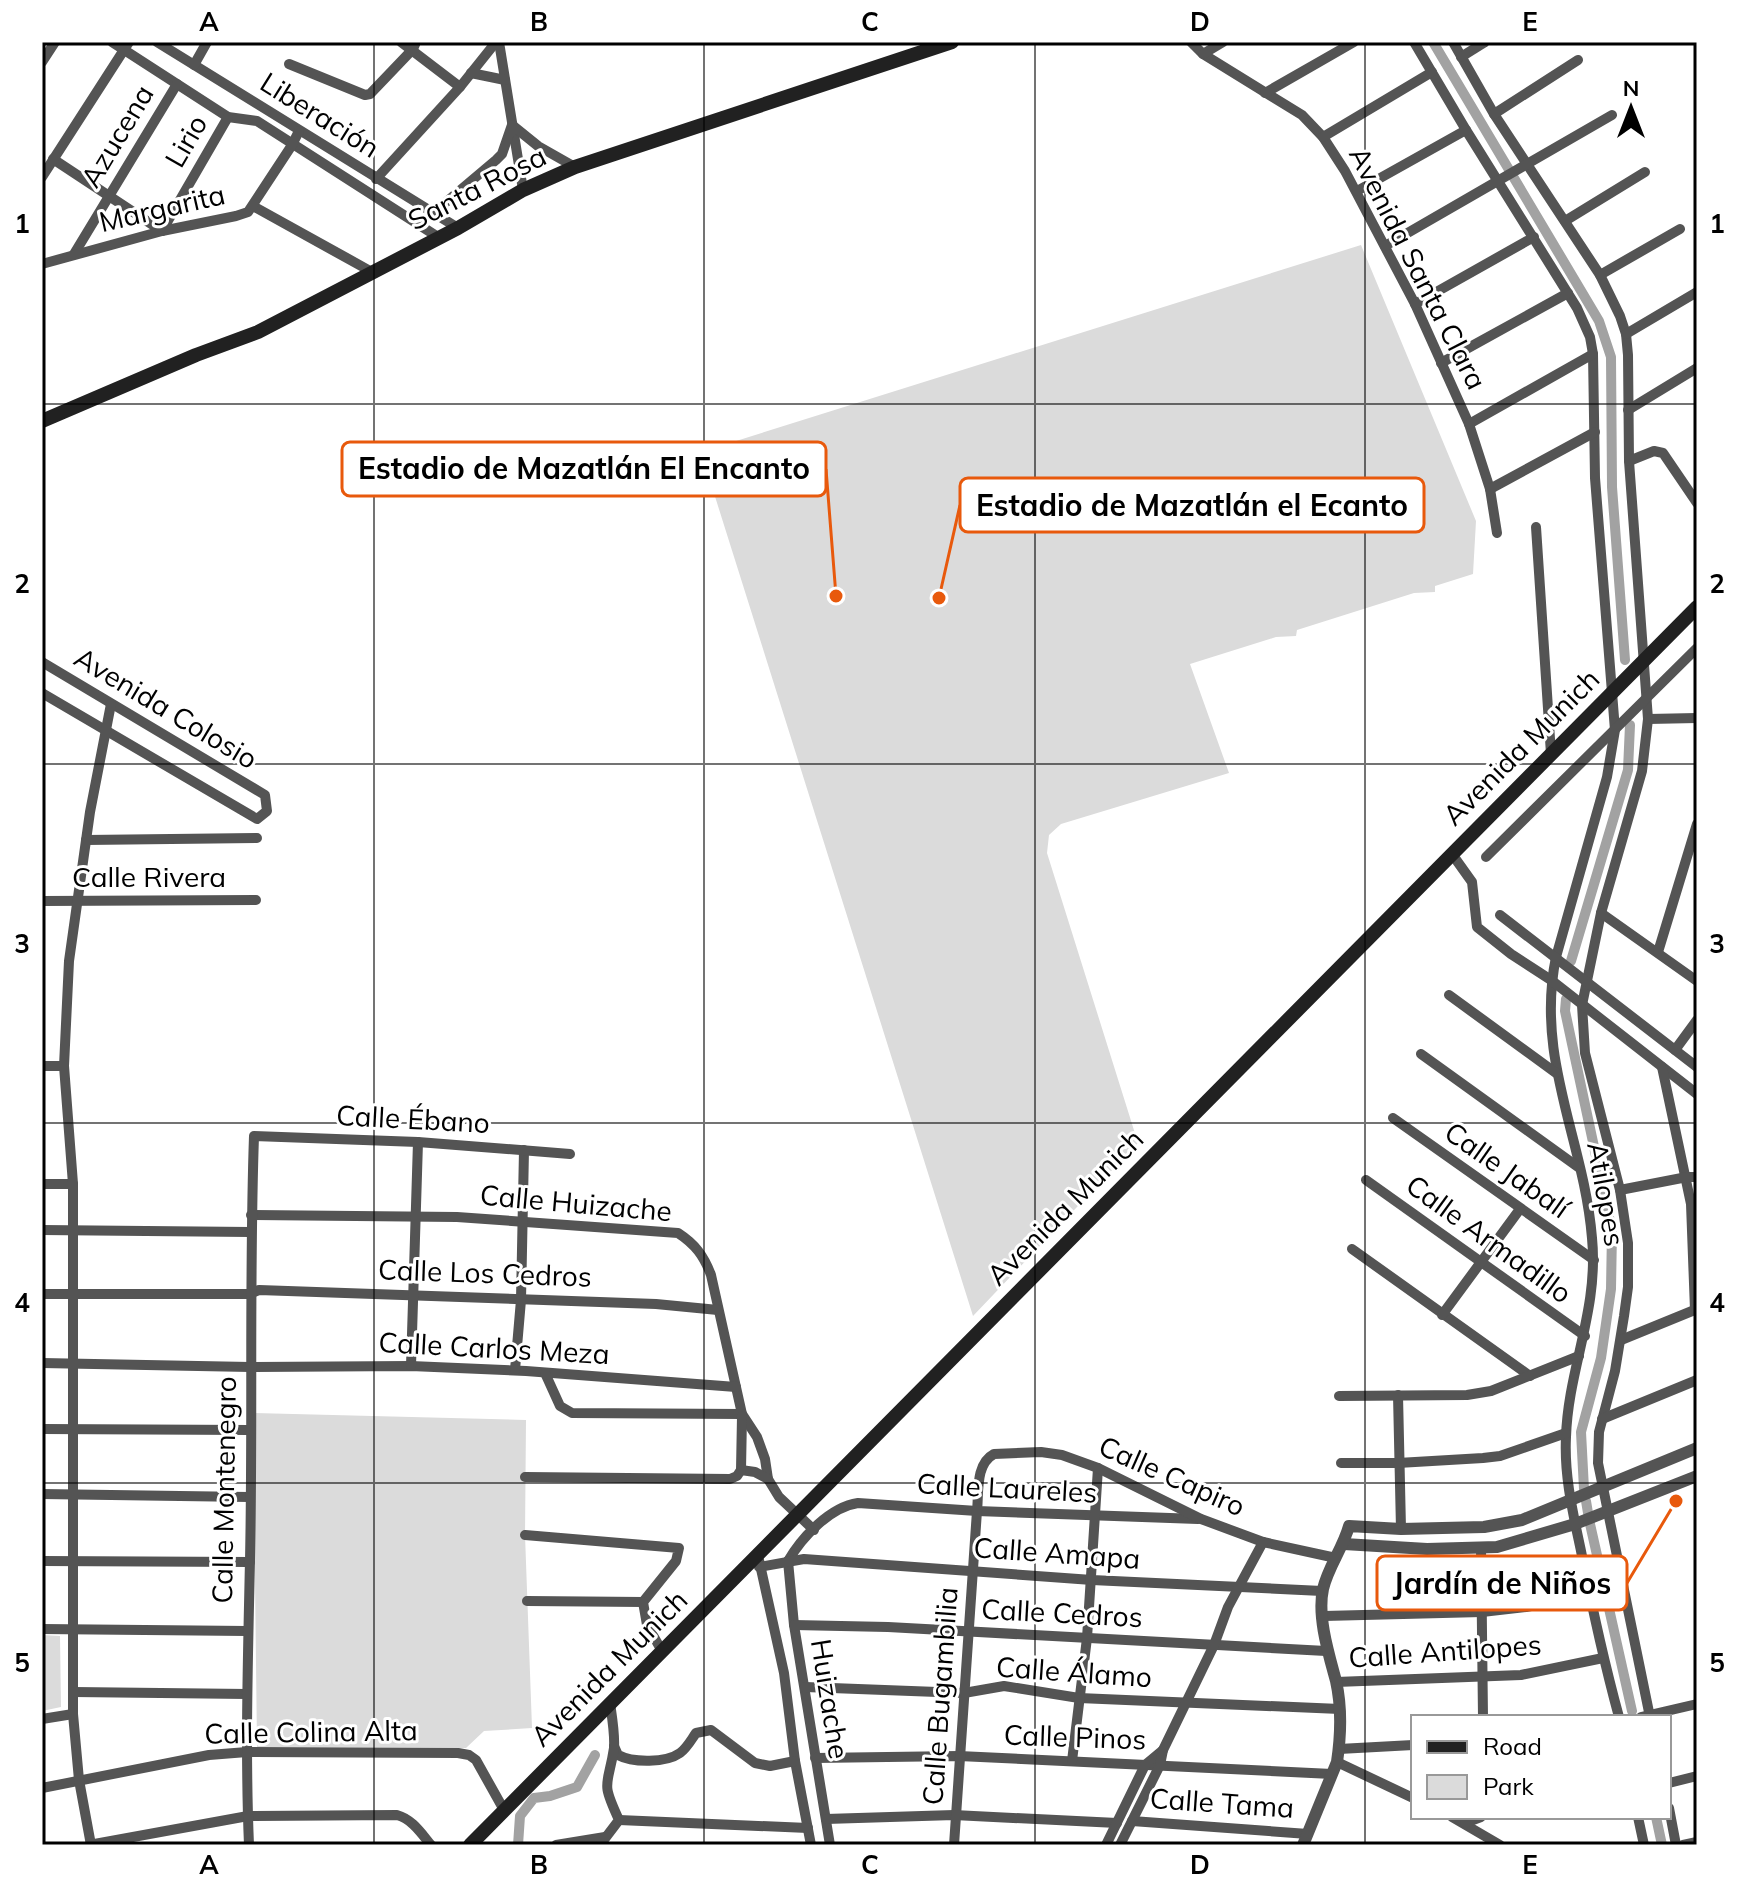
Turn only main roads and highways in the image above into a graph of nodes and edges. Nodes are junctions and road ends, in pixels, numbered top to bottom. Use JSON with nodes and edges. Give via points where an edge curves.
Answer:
{"nodes":[{"id":1,"x":952,"y":42,"type":"edge"},
{"id":2,"x":42,"y":421,"type":"edge"},
{"id":3,"x":1697,"y":607,"type":"edge"},
{"id":4,"x":470,"y":1845,"type":"edge"}],
"edges":[{"from":1,"to":2,"type":"main road","name":"Santa Rosa","via":[[575,167],[258,332]]},
{"from":3,"to":4,"type":"main road","name":"Avenida Munich","via":[[797,1515],[759,1560]]}]}
